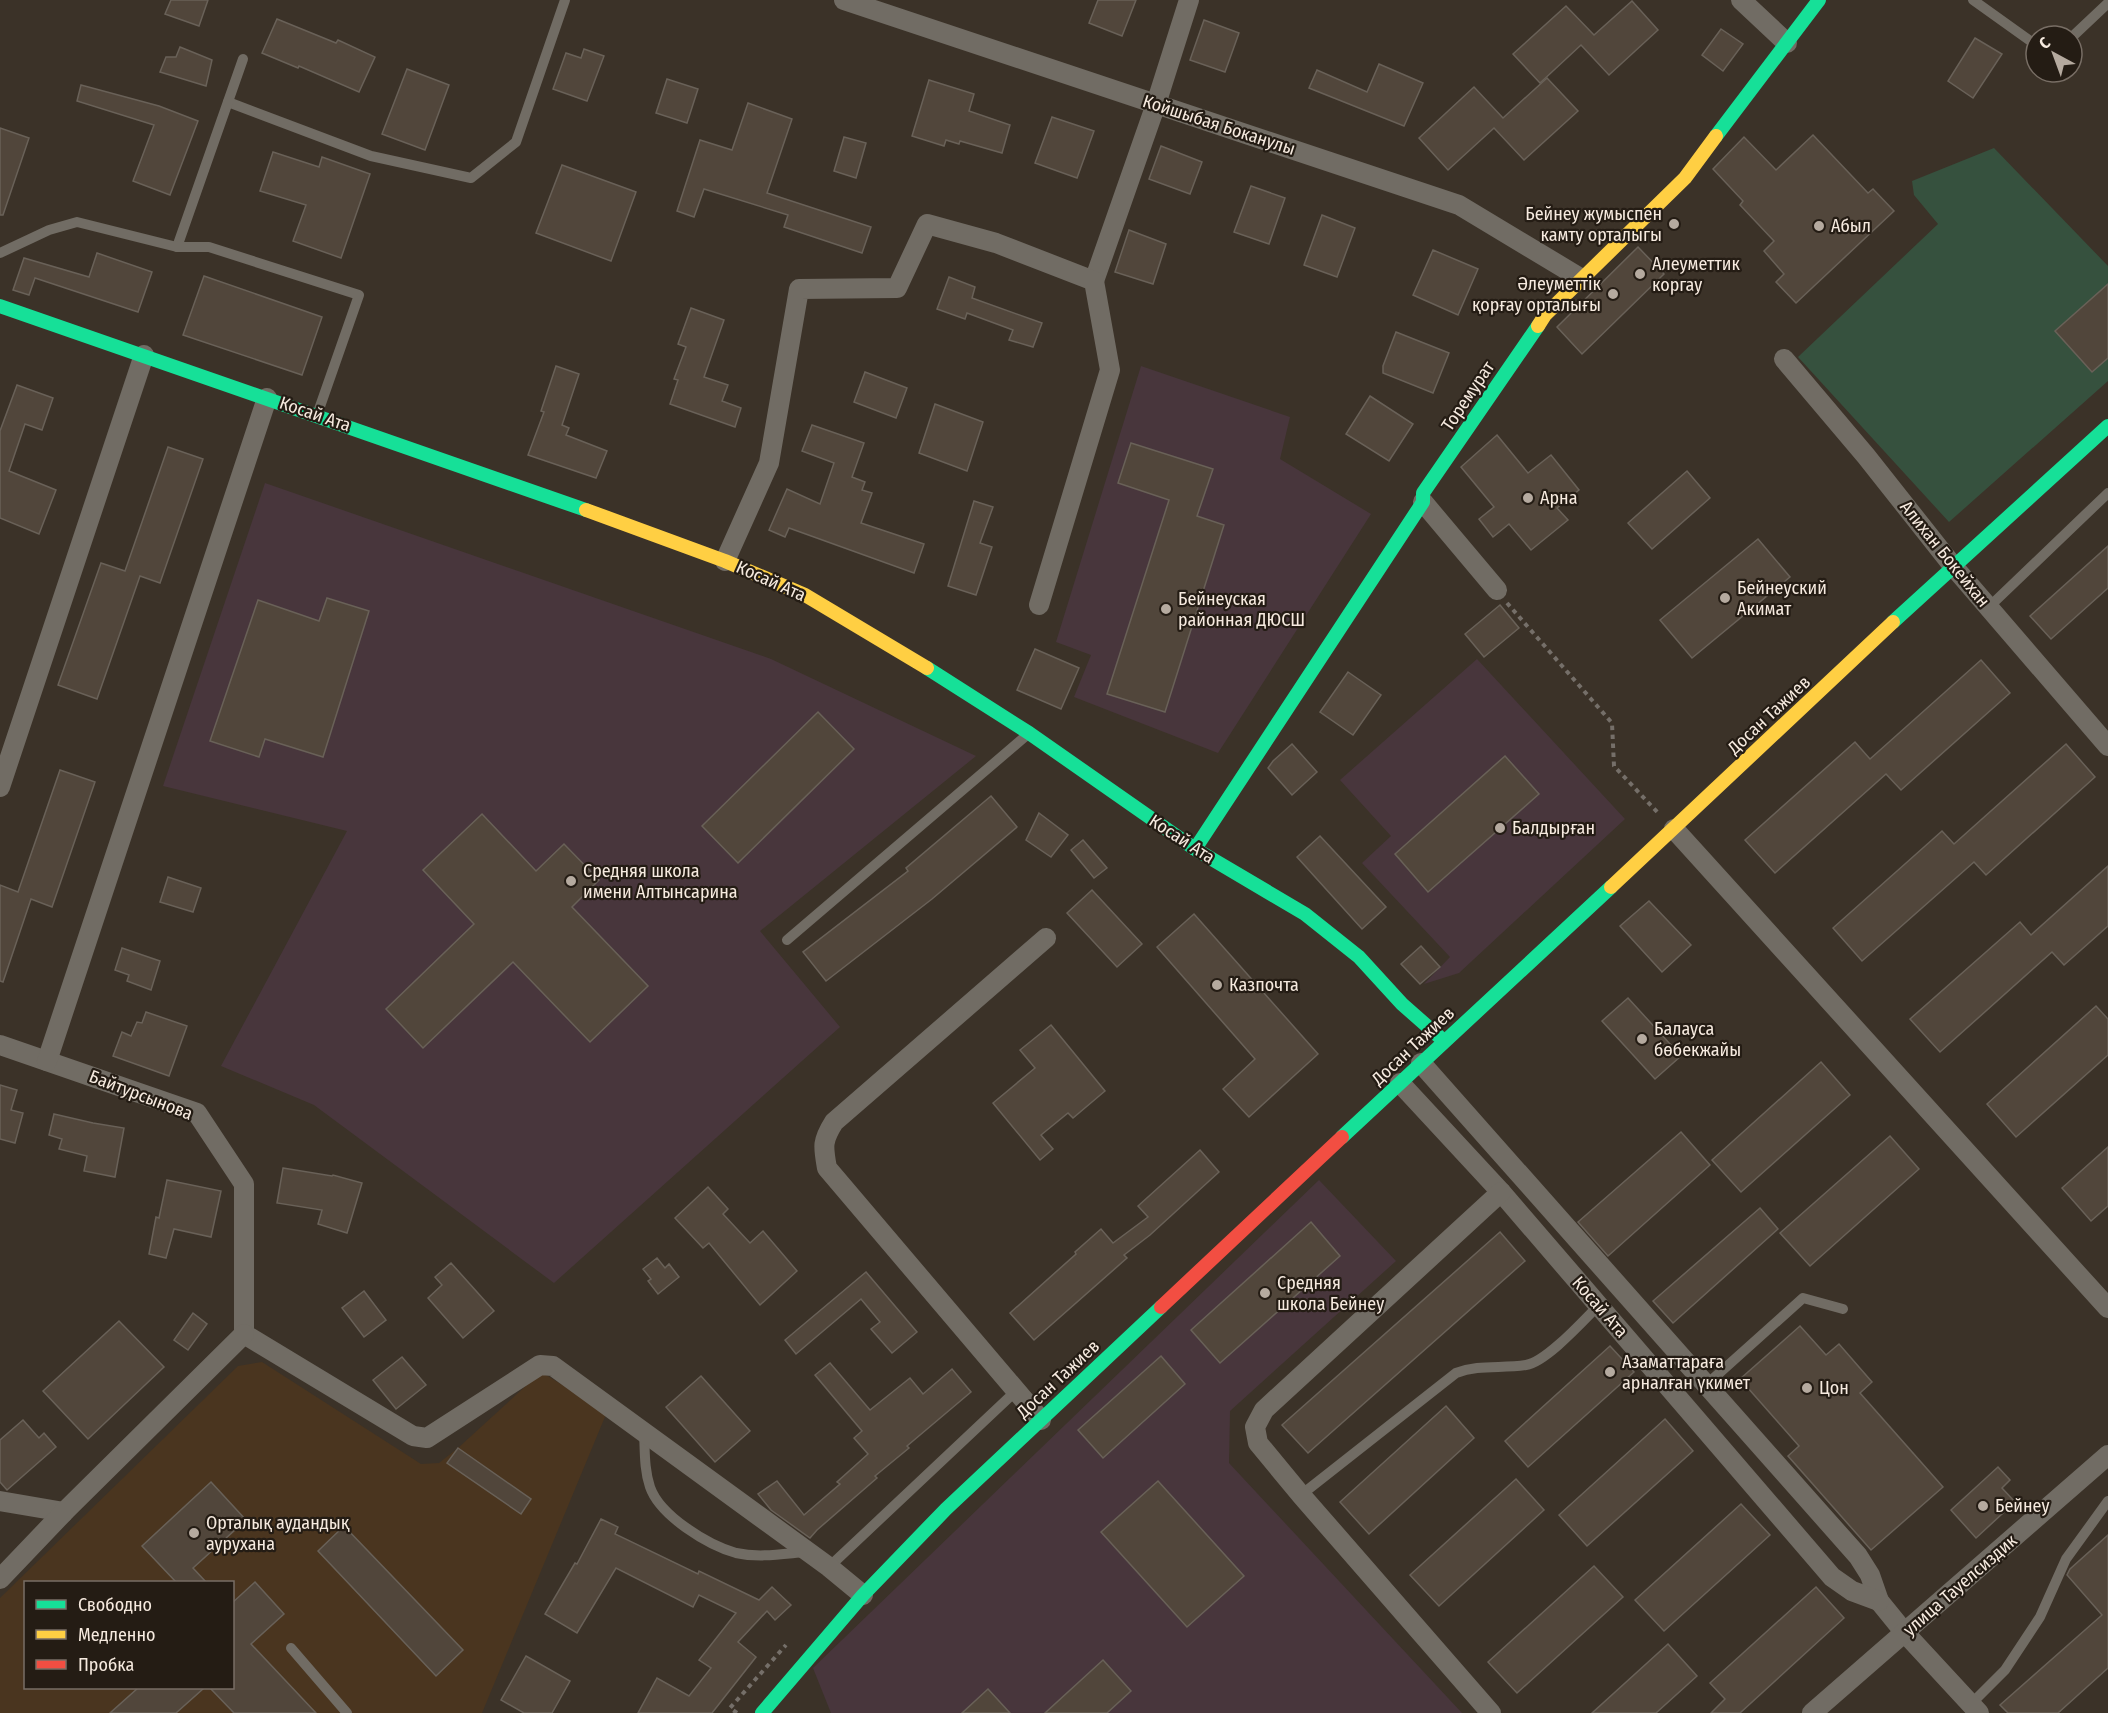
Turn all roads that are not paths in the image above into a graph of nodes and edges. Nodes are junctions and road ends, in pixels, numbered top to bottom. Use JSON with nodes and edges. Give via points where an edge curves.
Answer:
{"nodes":[{"id":1,"x":565,"y":0,"type":"edge"},
{"id":2,"x":844,"y":0,"type":"edge"},
{"id":3,"x":1189,"y":0,"type":"edge"},
{"id":4,"x":1741,"y":0,"type":"edge"},
{"id":5,"x":1819,"y":0,"type":"edge"},
{"id":6,"x":1973,"y":0,"type":"edge"},
{"id":7,"x":2108,"y":3,"type":"edge"},
{"id":8,"x":2084,"y":26,"type":"edge"},
{"id":9,"x":2024,"y":36,"type":"edge"},
{"id":10,"x":1787,"y":43,"type":"junction"},
{"id":11,"x":243,"y":59,"type":"dead end"},
{"id":12,"x":228,"y":102,"type":"junction"},
{"id":13,"x":1156,"y":104,"type":"junction"},
{"id":14,"x":177,"y":247,"type":"junction"},
{"id":15,"x":0,"y":253,"type":"edge"},
{"id":16,"x":1582,"y":279,"type":"junction"},
{"id":17,"x":1094,"y":281,"type":"junction"},
{"id":18,"x":0,"y":306,"type":"edge"},
{"id":19,"x":144,"y":356,"type":"junction"},
{"id":20,"x":1784,"y":359,"type":"dead end"},
{"id":21,"x":267,"y":398,"type":"junction"},
{"id":22,"x":317,"y":415,"type":"junction"},
{"id":23,"x":2108,"y":426,"type":"edge"},
{"id":24,"x":2108,"y":493,"type":"edge"},
{"id":25,"x":1423,"y":502,"type":"junction"},
{"id":26,"x":726,"y":561,"type":"junction"},
{"id":27,"x":1953,"y":566,"type":"junction"},
{"id":28,"x":1497,"y":590,"type":"road end"},
{"id":29,"x":1039,"y":605,"type":"dead end"},
{"id":30,"x":1989,"y":607,"type":"junction"},
{"id":31,"x":1029,"y":733,"type":"junction"},
{"id":32,"x":2108,"y":746,"type":"edge"},
{"id":33,"x":0,"y":787,"type":"edge"},
{"id":34,"x":1674,"y":830,"type":"junction"},
{"id":35,"x":1195,"y":849,"type":"junction"},
{"id":36,"x":1046,"y":938,"type":"dead end"},
{"id":37,"x":787,"y":940,"type":"dead end"},
{"id":38,"x":1444,"y":1041,"type":"junction"},
{"id":39,"x":0,"y":1045,"type":"edge"},
{"id":40,"x":47,"y":1061,"type":"junction"},
{"id":41,"x":1421,"y":1063,"type":"junction"},
{"id":42,"x":1400,"y":1083,"type":"junction"},
{"id":43,"x":1501,"y":1192,"type":"junction"},
{"id":44,"x":1598,"y":1306,"type":"junction"},
{"id":45,"x":2108,"y":1308,"type":"edge"},
{"id":46,"x":1843,"y":1309,"type":"dead end"},
{"id":47,"x":244,"y":1334,"type":"junction"},
{"id":48,"x":1707,"y":1385,"type":"junction"},
{"id":49,"x":1016,"y":1391,"type":"junction"},
{"id":50,"x":1684,"y":1404,"type":"junction"},
{"id":51,"x":1041,"y":1420,"type":"junction"},
{"id":52,"x":644,"y":1432,"type":"junction"},
{"id":53,"x":2108,"y":1455,"type":"edge"},
{"id":54,"x":1300,"y":1495,"type":"junction"},
{"id":55,"x":0,"y":1501,"type":"edge"},
{"id":56,"x":2108,"y":1501,"type":"edge"},
{"id":57,"x":64,"y":1512,"type":"junction"},
{"id":58,"x":809,"y":1552,"type":"junction"},
{"id":59,"x":829,"y":1567,"type":"junction"},
{"id":60,"x":0,"y":1579,"type":"edge"},
{"id":61,"x":863,"y":1595,"type":"junction"},
{"id":62,"x":1879,"y":1601,"type":"junction"},
{"id":63,"x":1905,"y":1633,"type":"junction"},
{"id":64,"x":291,"y":1648,"type":"dead end"},
{"id":65,"x":1975,"y":1708,"type":"edge"},
{"id":66,"x":347,"y":1713,"type":"edge"},
{"id":67,"x":762,"y":1713,"type":"edge"},
{"id":68,"x":1491,"y":1713,"type":"edge"},
{"id":69,"x":1812,"y":1713,"type":"edge"}],
"edges":[{"from":1,"to":12,"type":"lane","via":[[516,142],[471,178],[371,156]]},
{"from":2,"to":13,"type":"street","name":"Койшыбая Боканулы"},
{"from":3,"to":13,"type":"street"},
{"from":4,"to":10,"type":"street"},
{"from":5,"to":10,"type":"street","name":"Торемурат"},
{"from":6,"to":9,"type":"lane"},
{"from":7,"to":8,"type":"lane"},
{"from":10,"to":16,"type":"street","name":"Торемурат","via":[[1685,178]]},
{"from":11,"to":12,"type":"lane"},
{"from":12,"to":14,"type":"lane"},
{"from":13,"to":16,"type":"street","name":"Койшыбая Боканулы","via":[[1459,205]]},
{"from":13,"to":17,"type":"street"},
{"from":14,"to":15,"type":"lane","via":[[77,222],[49,230]]},
{"from":14,"to":22,"type":"lane","via":[[209,247],[359,295]]},
{"from":16,"to":25,"type":"street","name":"Торемурат","via":[[1545,315],[1423,493]]},
{"from":17,"to":26,"type":"street","via":[[996,243],[927,224],[897,288],[799,289],[769,463]]},
{"from":17,"to":29,"type":"street","via":[[1110,370]]},
{"from":18,"to":19,"type":"street","name":"Косай Ата"},
{"from":19,"to":21,"type":"street","name":"Косай Ата"},
{"from":19,"to":33,"type":"street"},
{"from":20,"to":27,"type":"street","name":"Алихан Бокейхан"},
{"from":21,"to":22,"type":"street","name":"Косай Ата"},
{"from":21,"to":40,"type":"street"},
{"from":22,"to":26,"type":"street","name":"Косай Ата"},
{"from":23,"to":27,"type":"street","name":"Досан Тажиев"},
{"from":24,"to":30,"type":"lane"},
{"from":25,"to":28,"type":"street"},
{"from":25,"to":35,"type":"street","name":"Торемурат"},
{"from":26,"to":31,"type":"street","name":"Косай Ата","via":[[805,595]]},
{"from":27,"to":30,"type":"street","name":"Алихан Бокейхан"},
{"from":27,"to":34,"type":"street","name":"Досан Тажиев"},
{"from":30,"to":32,"type":"street","name":"Алихан Бокейхан"},
{"from":31,"to":35,"type":"street","name":"Косай Ата"},
{"from":31,"to":37,"type":"lane"},
{"from":34,"to":38,"type":"street","name":"Досан Тажиев"},
{"from":34,"to":45,"type":"street"},
{"from":35,"to":38,"type":"street","name":"Косай Ата","via":[[1305,914],[1359,957],[1402,1004]]},
{"from":36,"to":49,"type":"street","via":[[834,1122],[825,1136],[824,1151],[827,1168]]},
{"from":38,"to":41,"type":"street","name":"Досан Тажиев"},
{"from":39,"to":40,"type":"street","name":"Байтурсынова"},
{"from":40,"to":47,"type":"street","name":"Байтурсынова","via":[[197,1113],[244,1184]]},
{"from":41,"to":42,"type":"street","name":"Досан Тажиев"},
{"from":41,"to":48,"type":"street","name":"Косай Ата"},
{"from":42,"to":43,"type":"street","name":"Косай Ата"},
{"from":42,"to":51,"type":"street","name":"Досан Тажиев"},
{"from":43,"to":44,"type":"street","name":"Косай Ата"},
{"from":43,"to":54,"type":"street","via":[[1264,1410],[1256,1427],[1258,1443]]},
{"from":44,"to":50,"type":"street","name":"Косай Ата"},
{"from":44,"to":54,"type":"lane","via":[[1536,1362],[1456,1373]]},
{"from":46,"to":48,"type":"lane","via":[[1803,1298]]},
{"from":47,"to":52,"type":"street","via":[[413,1436],[427,1438],[540,1365],[553,1366]]},
{"from":47,"to":57,"type":"street"},
{"from":48,"to":50,"type":"street"},
{"from":48,"to":62,"type":"street","name":"Косай Ата","via":[[1858,1556]]},
{"from":49,"to":51,"type":"street"},
{"from":49,"to":59,"type":"lane"},
{"from":50,"to":62,"type":"street","name":"Косай Ата","via":[[1832,1577],[1852,1591]]},
{"from":51,"to":61,"type":"street","name":"Досан Тажиев","via":[[946,1509]]},
{"from":52,"to":58,"type":"street"},
{"from":52,"to":58,"type":"lane","via":[[645,1469],[651,1489],[660,1507],[687,1528],[736,1552],[762,1556]]},
{"from":53,"to":63,"type":"street","name":"улица Тауелсиздик"},
{"from":54,"to":68,"type":"street"},
{"from":55,"to":57,"type":"street"},
{"from":56,"to":65,"type":"lane","via":[[2066,1559],[2040,1617]]},
{"from":57,"to":60,"type":"street"},
{"from":58,"to":59,"type":"street"},
{"from":59,"to":61,"type":"street"},
{"from":61,"to":67,"type":"street","name":"Досан Тажиев"},
{"from":62,"to":63,"type":"street","name":"Косай Ата"},
{"from":63,"to":65,"type":"street","name":"Косай Ата"},
{"from":63,"to":69,"type":"street","name":"улица Тауелсиздик"},
{"from":64,"to":66,"type":"lane"}]}
